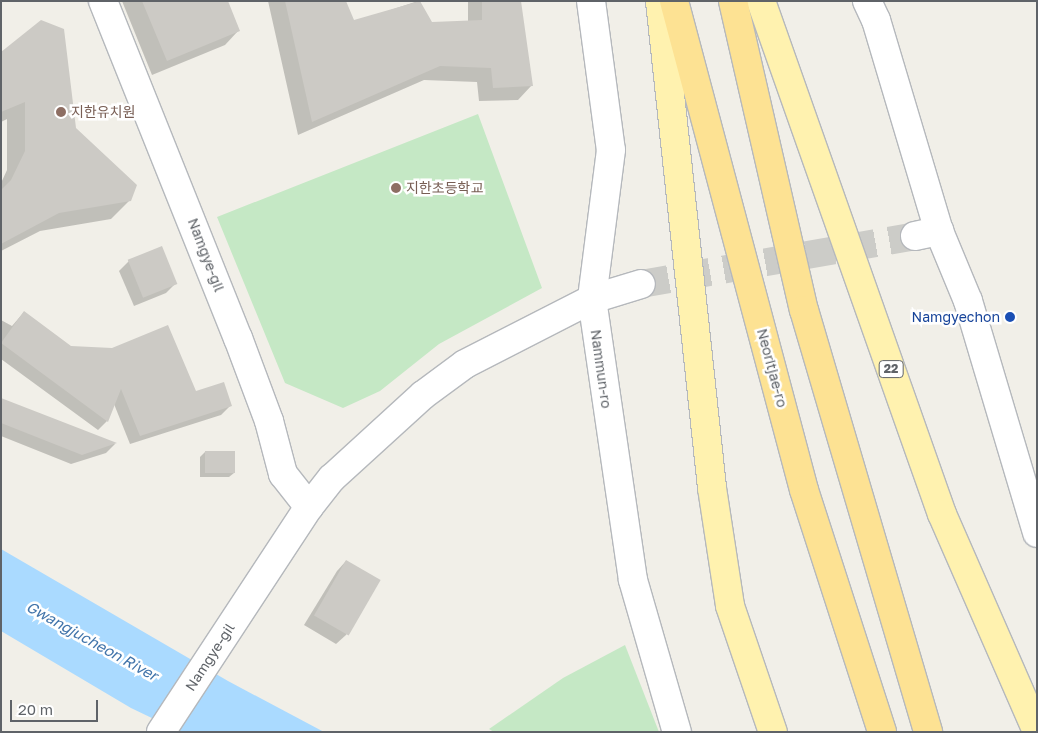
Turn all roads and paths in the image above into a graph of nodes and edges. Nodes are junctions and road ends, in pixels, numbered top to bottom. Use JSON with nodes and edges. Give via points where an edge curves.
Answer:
{"nodes":[{"id":1,"x":103,"y":1,"type":"edge"},
{"id":2,"x":591,"y":1,"type":"edge"},
{"id":3,"x":660,"y":1,"type":"edge"},
{"id":4,"x":674,"y":1,"type":"edge"},
{"id":5,"x":733,"y":1,"type":"edge"},
{"id":6,"x":761,"y":1,"type":"edge"},
{"id":7,"x":867,"y":1,"type":"edge"},
{"id":8,"x":641,"y":284,"type":"tunnel mouth"},
{"id":9,"x":592,"y":299,"type":"junction"},
{"id":10,"x":309,"y":507,"type":"junction"},
{"id":11,"x":1037,"y":533,"type":"edge"},
{"id":12,"x":1037,"y":731,"type":"edge"},
{"id":13,"x":161,"y":732,"type":"edge"},
{"id":14,"x":677,"y":732,"type":"edge"},
{"id":15,"x":773,"y":732,"type":"edge"},
{"id":16,"x":882,"y":732,"type":"edge"},
{"id":17,"x":928,"y":732,"type":"edge"}],
"edges":[{"from":1,"to":10,"type":"street","name":"Namgye-gil","via":[[194,222],[259,393],[283,474]]},
{"from":2,"to":9,"type":"street","name":"Nammun-ro","via":[[611,150]]},
{"from":3,"to":15,"type":"main road","via":[[717,518],[730,606]]},
{"from":4,"to":16,"type":"highway","name":"Neoritjae-ro","via":[[804,490]]},
{"from":5,"to":17,"type":"highway","via":[[804,310]]},
{"from":6,"to":12,"type":"main road","number":"22","via":[[942,514]]},
{"from":7,"to":11,"type":"street","via":[[876,20],[927,234],[968,301]]},
{"from":8,"to":9,"type":"street","name":"Namgye-gil"},
{"from":9,"to":10,"type":"street","name":"Namgye-gil","via":[[464,364],[423,395],[332,478]]},
{"from":9,"to":14,"type":"street","name":"Nammun-ro","via":[[633,580]]},
{"from":10,"to":13,"type":"street","name":"Namgye-gil"}]}
